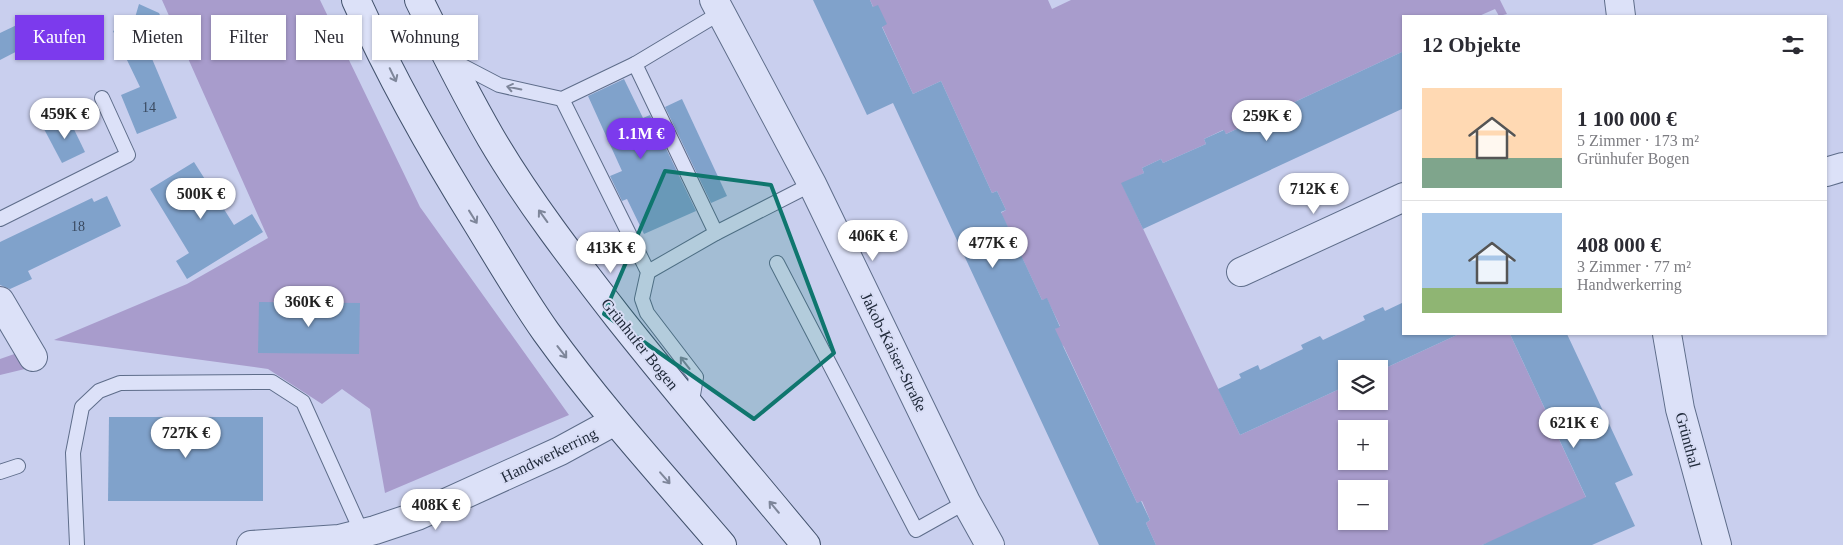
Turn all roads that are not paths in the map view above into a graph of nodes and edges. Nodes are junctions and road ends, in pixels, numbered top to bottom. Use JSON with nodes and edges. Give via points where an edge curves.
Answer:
{"nodes":[{"id":1,"x":356,"y":0,"type":"edge"},
{"id":2,"x":419,"y":0,"type":"edge"},
{"id":3,"x":1619,"y":0,"type":"edge"},
{"id":4,"x":717,"y":7,"type":"edge"},
{"id":5,"x":426,"y":15,"type":"edge"},
{"id":6,"x":1621,"y":15,"type":"edge"},
{"id":7,"x":448,"y":60,"type":"edge"},
{"id":8,"x":451,"y":60,"type":"edge"},
{"id":9,"x":635,"y":64,"type":"junction"},
{"id":10,"x":102,"y":98,"type":"dead end"},
{"id":11,"x":562,"y":99,"type":"junction"},
{"id":12,"x":1843,"y":167,"type":"edge"},
{"id":13,"x":1827,"y":172,"type":"edge"},
{"id":14,"x":812,"y":184,"type":"junction"},
{"id":15,"x":1402,"y":198,"type":"edge"},
{"id":16,"x":0,"y":219,"type":"edge"},
{"id":17,"x":716,"y":233,"type":"junction"},
{"id":18,"x":777,"y":263,"type":"dead end"},
{"id":19,"x":648,"y":272,"type":"junction"},
{"id":20,"x":1242,"y":272,"type":"dead end"},
{"id":21,"x":0,"y":301,"type":"edge"},
{"id":22,"x":1667,"y":335,"type":"edge"},
{"id":23,"x":33,"y":356,"type":"dead end"},
{"id":24,"x":690,"y":407,"type":"junction"},
{"id":25,"x":616,"y":421,"type":"junction"},
{"id":26,"x":18,"y":466,"type":"dead end"},
{"id":27,"x":0,"y":472,"type":"edge"},
{"id":28,"x":966,"y":502,"type":"junction"},
{"id":29,"x":373,"y":536,"type":"edge"},
{"id":30,"x":77,"y":545,"type":"edge"},
{"id":31,"x":251,"y":545,"type":"edge"},
{"id":32,"x":722,"y":545,"type":"edge"},
{"id":33,"x":806,"y":545,"type":"edge"},
{"id":34,"x":990,"y":545,"type":"edge"},
{"id":35,"x":1718,"y":545,"type":"edge"}],
"edges":[{"from":1,"to":25,"type":"street","one_way":true,"via":[[426,136],[484,234],[546,332]]},
{"from":2,"to":5,"type":"street","name":"Grünhufer Bogen"},
{"from":3,"to":6,"type":"street"},
{"from":4,"to":9,"type":"lane"},
{"from":4,"to":14,"type":"street","name":"Jakob-Kaiser-Straße"},
{"from":24,"to":7,"type":"street","name":"Grünhufer Bogen","one_way":true,"via":[[588,278],[531,199],[491,138]]},
{"from":11,"to":8,"type":"lane","one_way":true,"via":[[499,85]]},
{"from":9,"to":11,"type":"lane"},
{"from":9,"to":17,"type":"lane"},
{"from":10,"to":16,"type":"lane","via":[[128,155]]},
{"from":11,"to":19,"type":"lane"},
{"from":12,"to":13,"type":"street"},
{"from":14,"to":17,"type":"lane"},
{"from":14,"to":28,"type":"street","name":"Jakob-Kaiser-Straße"},
{"from":15,"to":20,"type":"street"},
{"from":17,"to":19,"type":"lane"},
{"from":18,"to":28,"type":"lane","via":[[916,530]]},
{"from":24,"to":19,"type":"lane","one_way":true,"via":[[696,377],[647,313],[642,298]]},
{"from":21,"to":23,"type":"street"},
{"from":22,"to":35,"type":"street","name":"Grünthal","via":[[1680,409]]},
{"from":33,"to":24,"type":"street","name":"Grünhufer Bogen","one_way":true},
{"from":25,"to":29,"type":"street","name":"Handwerkerring","via":[[542,460]]},
{"from":25,"to":32,"type":"street","one_way":true},
{"from":26,"to":27,"type":"lane"},
{"from":28,"to":34,"type":"street","name":"Jakob-Kaiser-Straße"},
{"from":29,"to":30,"type":"lane","via":[[303,402],[272,382],[120,383],[99,391],[82,407],[73,453]]},
{"from":29,"to":31,"type":"street","name":"Handwerkerring"}]}
